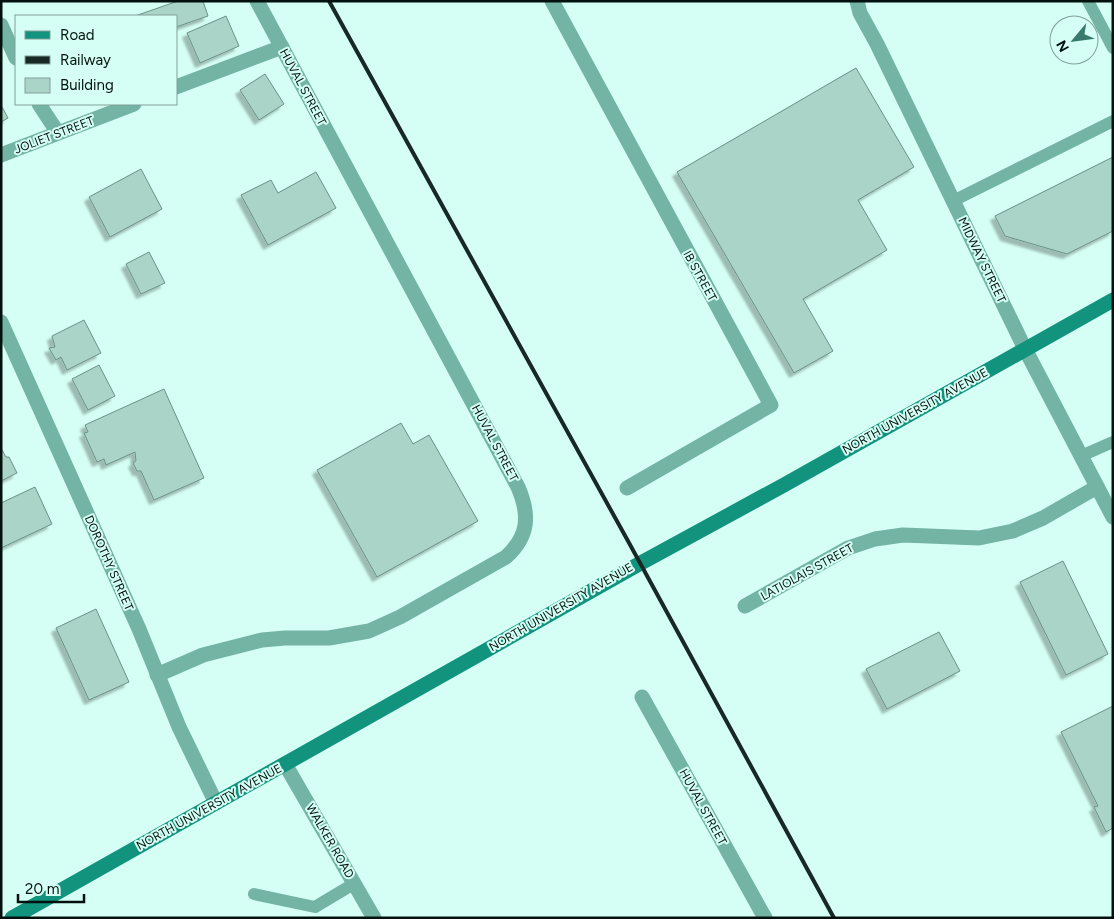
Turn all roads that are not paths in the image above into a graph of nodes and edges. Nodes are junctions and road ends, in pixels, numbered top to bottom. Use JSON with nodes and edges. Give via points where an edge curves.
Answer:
{"nodes":[{"id":1,"x":256,"y":1,"type":"edge"},
{"id":2,"x":552,"y":1,"type":"edge"},
{"id":3,"x":857,"y":1,"type":"edge"},
{"id":4,"x":1088,"y":1,"type":"edge"},
{"id":5,"x":1,"y":25,"type":"edge"},
{"id":6,"x":282,"y":47,"type":"junction"},
{"id":7,"x":1113,"y":48,"type":"edge"},
{"id":8,"x":15,"y":56,"type":"edge"},
{"id":9,"x":178,"y":86,"type":"edge"},
{"id":10,"x":40,"y":105,"type":"edge"},
{"id":11,"x":131,"y":105,"type":"edge"},
{"id":12,"x":1113,"y":121,"type":"edge"},
{"id":13,"x":58,"y":133,"type":"junction"},
{"id":14,"x":1,"y":156,"type":"edge"},
{"id":15,"x":953,"y":200,"type":"junction"},
{"id":16,"x":1113,"y":300,"type":"edge"},
{"id":17,"x":1,"y":322,"type":"edge"},
{"id":18,"x":1025,"y":349,"type":"junction"},
{"id":19,"x":1113,"y":442,"type":"edge"},
{"id":20,"x":1081,"y":456,"type":"junction"},
{"id":21,"x":1098,"y":487,"type":"junction"},
{"id":22,"x":628,"y":488,"type":"dead end"},
{"id":23,"x":1113,"y":517,"type":"edge"},
{"id":24,"x":745,"y":606,"type":"dead end"},
{"id":25,"x":157,"y":675,"type":"junction"},
{"id":26,"x":642,"y":697,"type":"dead end"},
{"id":27,"x":285,"y":764,"type":"junction"},
{"id":28,"x":216,"y":803,"type":"junction"},
{"id":29,"x":354,"y":883,"type":"junction"},
{"id":30,"x":254,"y":894,"type":"dead end"},
{"id":31,"x":759,"y":916,"type":"edge"},
{"id":32,"x":12,"y":918,"type":"edge"},
{"id":33,"x":374,"y":918,"type":"edge"}],
"edges":[{"from":1,"to":6,"type":"street","name":"HUVAL STREET"},
{"from":2,"to":22,"type":"street","name":"IB STREET","via":[[770,405]]},
{"from":3,"to":15,"type":"street","name":"MIDWAY STREET","via":[[860,13]]},
{"from":4,"to":7,"type":"lane"},
{"from":5,"to":8,"type":"street"},
{"from":6,"to":9,"type":"street"},
{"from":6,"to":25,"type":"street","name":"HUVAL STREET","via":[[518,487],[527,518],[515,550],[506,557],[369,631],[329,638],[262,640],[203,655]]},
{"from":10,"to":13,"type":"street"},
{"from":11,"to":13,"type":"street","name":"JOLIET STREET"},
{"from":12,"to":15,"type":"lane"},
{"from":13,"to":14,"type":"street","name":"JOLIET STREET"},
{"from":15,"to":18,"type":"street","name":"MIDWAY STREET"},
{"from":16,"to":18,"type":"main road","name":"NORTH UNIVERSITY AVENUE"},
{"from":17,"to":25,"type":"street","name":"DOROTHY STREET"},
{"from":18,"to":20,"type":"street","name":"MIDWAY STREET"},
{"from":18,"to":27,"type":"main road","name":"NORTH UNIVERSITY AVENUE"},
{"from":19,"to":20,"type":"lane"},
{"from":20,"to":21,"type":"street","name":"MIDWAY STREET"},
{"from":21,"to":23,"type":"street","name":"MIDWAY STREET"},
{"from":21,"to":24,"type":"street","name":"LATIOLAIS STREET","via":[[1044,518],[1013,531],[979,538],[903,535],[875,539],[848,548]]},
{"from":25,"to":28,"type":"street","name":"DOROTHY STREET"},
{"from":26,"to":31,"type":"street","name":"HUVAL STREET"},
{"from":27,"to":28,"type":"main road","name":"NORTH UNIVERSITY AVENUE"},
{"from":27,"to":29,"type":"street","name":"WALKER ROAD"},
{"from":28,"to":32,"type":"main road","name":"NORTH UNIVERSITY AVENUE"},
{"from":29,"to":30,"type":"lane","via":[[315,906]]},
{"from":29,"to":33,"type":"street","name":"WALKER ROAD"}]}
